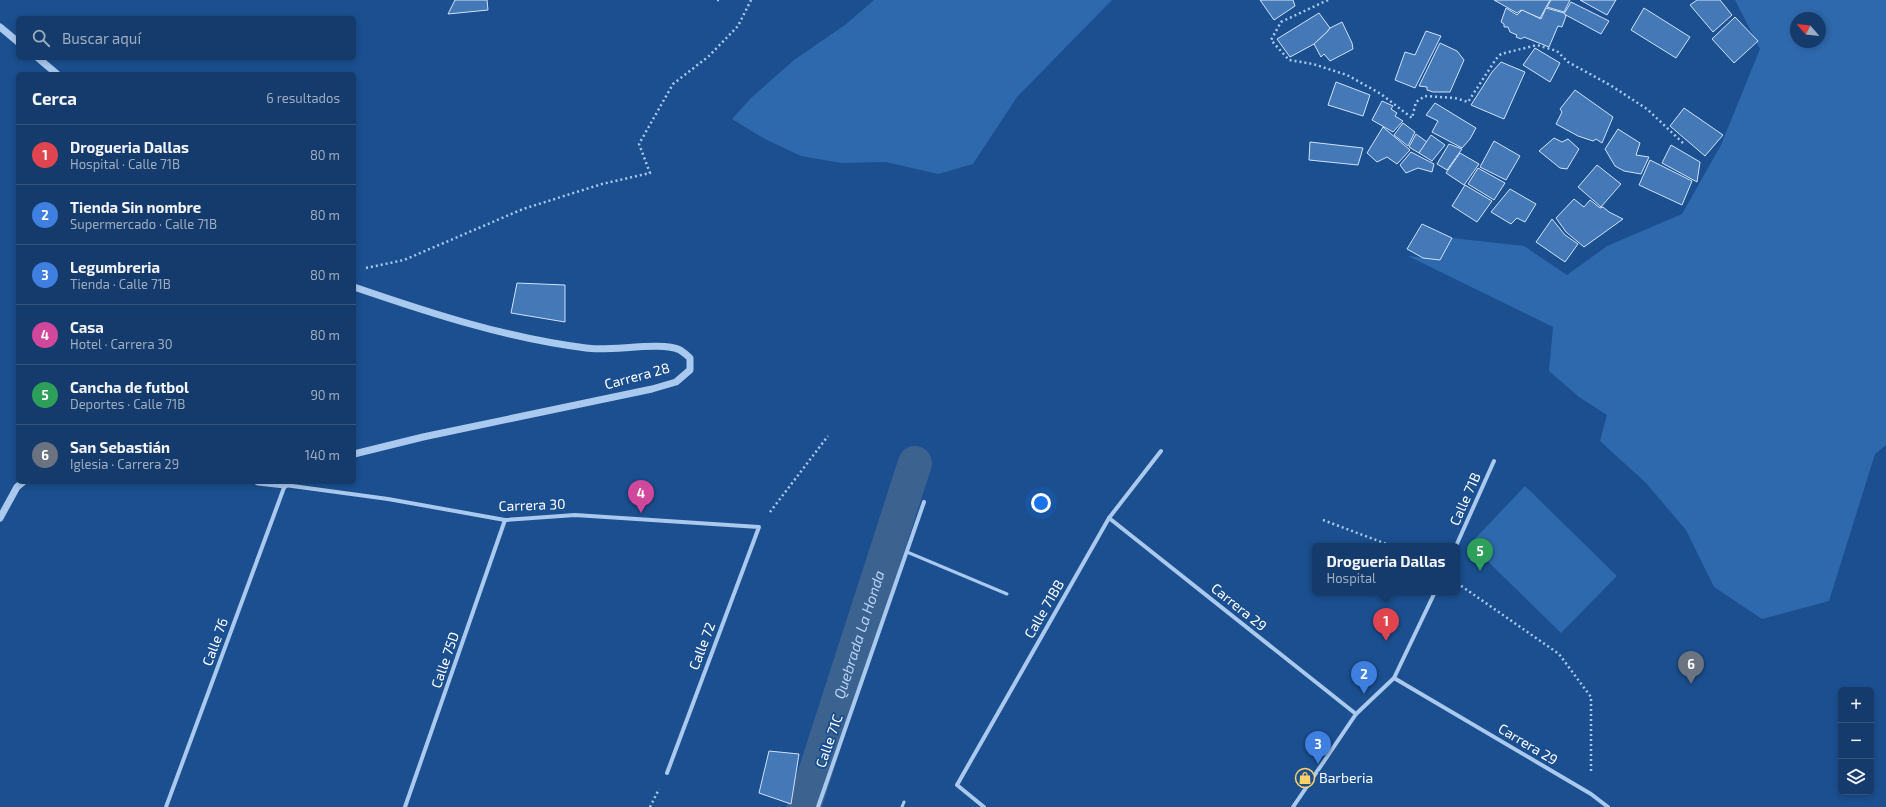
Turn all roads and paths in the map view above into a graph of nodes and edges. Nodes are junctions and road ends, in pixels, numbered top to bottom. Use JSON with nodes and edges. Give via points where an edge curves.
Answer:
{"nodes":[{"id":1,"x":751,"y":0,"type":"edge"},
{"id":2,"x":1328,"y":0,"type":"edge"},
{"id":3,"x":0,"y":27,"type":"edge"},
{"id":4,"x":16,"y":40,"type":"edge"},
{"id":5,"x":40,"y":60,"type":"edge"},
{"id":6,"x":55,"y":72,"type":"edge"},
{"id":7,"x":1683,"y":143,"type":"dead end"},
{"id":8,"x":361,"y":269,"type":"dead end"},
{"id":9,"x":356,"y":288,"type":"edge"},
{"id":10,"x":828,"y":436,"type":"dead end"},
{"id":11,"x":1161,"y":452,"type":"dead end"},
{"id":12,"x":356,"y":454,"type":"edge"},
{"id":13,"x":1494,"y":461,"type":"dead end"},
{"id":14,"x":21,"y":484,"type":"edge"},
{"id":15,"x":287,"y":484,"type":"edge"},
{"id":16,"x":924,"y":502,"type":"dead end"},
{"id":17,"x":0,"y":518,"type":"edge"},
{"id":18,"x":1109,"y":518,"type":"junction"},
{"id":19,"x":505,"y":520,"type":"junction"},
{"id":20,"x":1323,"y":520,"type":"dead end"},
{"id":21,"x":759,"y":527,"type":"junction"},
{"id":22,"x":1384,"y":543,"type":"edge"},
{"id":23,"x":1457,"y":543,"type":"edge"},
{"id":24,"x":907,"y":552,"type":"junction"},
{"id":25,"x":1460,"y":585,"type":"edge"},
{"id":26,"x":1007,"y":594,"type":"dead end"},
{"id":27,"x":1434,"y":595,"type":"edge"},
{"id":28,"x":1394,"y":678,"type":"junction"},
{"id":29,"x":1356,"y":714,"type":"junction"},
{"id":30,"x":667,"y":773,"type":"dead end"},
{"id":31,"x":1591,"y":794,"type":"junction"},
{"id":32,"x":904,"y":802,"type":"dead end"},
{"id":33,"x":166,"y":807,"type":"edge"},
{"id":34,"x":405,"y":807,"type":"edge"},
{"id":35,"x":818,"y":807,"type":"edge"},
{"id":36,"x":902,"y":807,"type":"edge"},
{"id":37,"x":984,"y":807,"type":"edge"},
{"id":38,"x":1293,"y":807,"type":"edge"},
{"id":39,"x":1608,"y":807,"type":"edge"}],
"edges":[{"from":1,"to":8,"type":"path","via":[[738,26],[709,56],[673,84],[640,144],[650,173],[602,184],[523,209],[404,260]]},
{"from":2,"to":7,"type":"path","via":[[1281,22],[1271,40],[1289,60],[1313,64],[1347,75],[1381,94],[1412,118],[1416,102],[1425,96],[1456,98],[1468,102],[1496,58],[1501,54],[1537,45],[1557,51],[1568,62],[1610,84],[1647,109]]},
{"from":3,"to":4,"type":"street"},
{"from":5,"to":6,"type":"street"},
{"from":9,"to":12,"type":"street","name":"Carrera 28","via":[[435,314],[507,334],[588,349],[659,347],[679,350],[690,358],[690,370],[676,382],[652,389]]},
{"from":10,"to":21,"type":"path"},
{"from":11,"to":18,"type":"street","name":"Calle 71BB"},
{"from":13,"to":23,"type":"street","name":"Calle 71B"},
{"from":14,"to":17,"type":"street"},
{"from":15,"to":19,"type":"street","name":"Carrera 30"},
{"from":15,"to":33,"type":"street","name":"Calle 76"},
{"from":16,"to":24,"type":"street","name":"Calle 71C"},
{"from":18,"to":29,"type":"street","name":"Carrera 29"},
{"from":18,"to":37,"type":"street","name":"Calle 71BB","via":[[957,784]]},
{"from":19,"to":21,"type":"street","name":"Carrera 30","via":[[575,515]]},
{"from":19,"to":34,"type":"street","name":"Calle 75D"},
{"from":20,"to":22,"type":"path"},
{"from":21,"to":30,"type":"street","name":"Calle 72"},
{"from":24,"to":26,"type":"lane"},
{"from":24,"to":35,"type":"street","name":"Calle 71C"},
{"from":25,"to":31,"type":"path","via":[[1559,654],[1591,697]]},
{"from":27,"to":28,"type":"street"},
{"from":28,"to":29,"type":"street"},
{"from":28,"to":31,"type":"street","name":"Carrera 29"},
{"from":29,"to":38,"type":"street"},
{"from":31,"to":39,"type":"street","name":"Carrera 29"},
{"from":32,"to":36,"type":"lane"}]}
